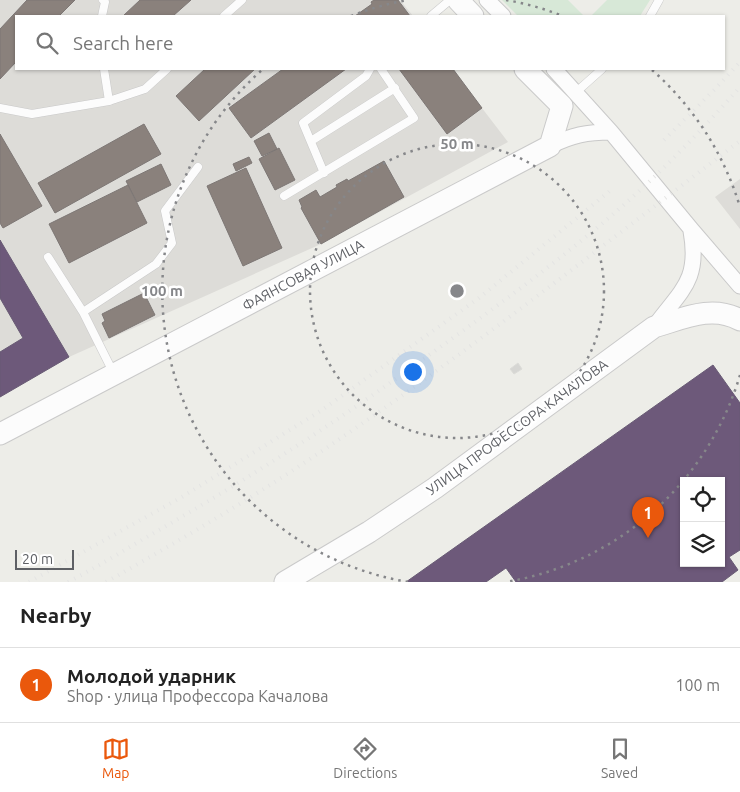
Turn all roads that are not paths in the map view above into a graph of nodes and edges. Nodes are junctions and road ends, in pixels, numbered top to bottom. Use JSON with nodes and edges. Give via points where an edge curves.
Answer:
{"nodes":[{"id":1,"x":242,"y":0,"type":"edge"},
{"id":2,"x":487,"y":0,"type":"edge"},
{"id":3,"x":659,"y":0,"type":"edge"},
{"id":4,"x":105,"y":1,"type":"edge"},
{"id":5,"x":462,"y":4,"type":"edge"},
{"id":6,"x":102,"y":15,"type":"edge"},
{"id":7,"x":225,"y":15,"type":"edge"},
{"id":8,"x":434,"y":15,"type":"edge"},
{"id":9,"x":502,"y":15,"type":"edge"},
{"id":10,"x":651,"y":15,"type":"edge"},
{"id":11,"x":104,"y":70,"type":"edge"},
{"id":12,"x":166,"y":70,"type":"edge"},
{"id":13,"x":369,"y":70,"type":"edge"},
{"id":14,"x":382,"y":70,"type":"edge"},
{"id":15,"x":526,"y":70,"type":"edge"},
{"id":16,"x":554,"y":70,"type":"edge"},
{"id":17,"x":601,"y":70,"type":"edge"},
{"id":18,"x":394,"y":88,"type":"junction"},
{"id":19,"x":569,"y":99,"type":"junction"},
{"id":20,"x":109,"y":101,"type":"junction"},
{"id":21,"x":0,"y":108,"type":"edge"},
{"id":22,"x":611,"y":132,"type":"junction"},
{"id":23,"x":311,"y":141,"type":"junction"},
{"id":24,"x":550,"y":146,"type":"junction"},
{"id":25,"x":198,"y":167,"type":"dead end"},
{"id":26,"x":324,"y":173,"type":"junction"},
{"id":27,"x":284,"y":196,"type":"dead end"},
{"id":28,"x":691,"y":229,"type":"junction"},
{"id":29,"x":48,"y":257,"type":"dead end"},
{"id":30,"x":740,"y":286,"type":"edge"},
{"id":31,"x":83,"y":312,"type":"junction"},
{"id":32,"x":740,"y":320,"type":"edge"},
{"id":33,"x":654,"y":327,"type":"junction"},
{"id":34,"x":114,"y":374,"type":"junction"},
{"id":35,"x":0,"y":434,"type":"edge"},
{"id":36,"x":285,"y":582,"type":"edge"}],
"edges":[{"from":1,"to":7,"type":"lane"},
{"from":2,"to":9,"type":"street"},
{"from":3,"to":10,"type":"lane"},
{"from":4,"to":6,"type":"lane"},
{"from":5,"to":8,"type":"lane"},
{"from":11,"to":20,"type":"lane"},
{"from":12,"to":20,"type":"lane","via":[[145,89]]},
{"from":13,"to":23,"type":"lane","via":[[366,76],[303,123]]},
{"from":14,"to":18,"type":"lane"},
{"from":15,"to":19,"type":"street"},
{"from":16,"to":19,"type":"street"},
{"from":17,"to":19,"type":"lane"},
{"from":18,"to":23,"type":"lane"},
{"from":18,"to":26,"type":"lane","via":[[414,118]]},
{"from":19,"to":22,"type":"street"},
{"from":19,"to":24,"type":"street"},
{"from":20,"to":21,"type":"lane","via":[[32,114]]},
{"from":22,"to":24,"type":"street","name":"ФАЯНСОВАЯ УЛИЦА","via":[[587,132]]},
{"from":22,"to":28,"type":"street"},
{"from":23,"to":26,"type":"lane"},
{"from":24,"to":34,"type":"street","name":"ФАЯНСОВАЯ УЛИЦА"},
{"from":25,"to":31,"type":"lane","via":[[166,211],[172,243],[156,264]]},
{"from":26,"to":27,"type":"lane"},
{"from":28,"to":30,"type":"street"},
{"from":28,"to":33,"type":"street","name":"УЛИЦА ПРОФЕССОРА КАЧАЛОВА","via":[[694,250],[690,275],[685,288]]},
{"from":29,"to":31,"type":"lane"},
{"from":31,"to":34,"type":"lane"},
{"from":32,"to":33,"type":"street","via":[[723,313],[708,312]]},
{"from":33,"to":36,"type":"street","name":"УЛИЦА ПРОФЕССОРА КАЧАЛОВА","via":[[435,488]]},
{"from":34,"to":35,"type":"street","name":"ФАЯНСОВАЯ УЛИЦА"}]}
